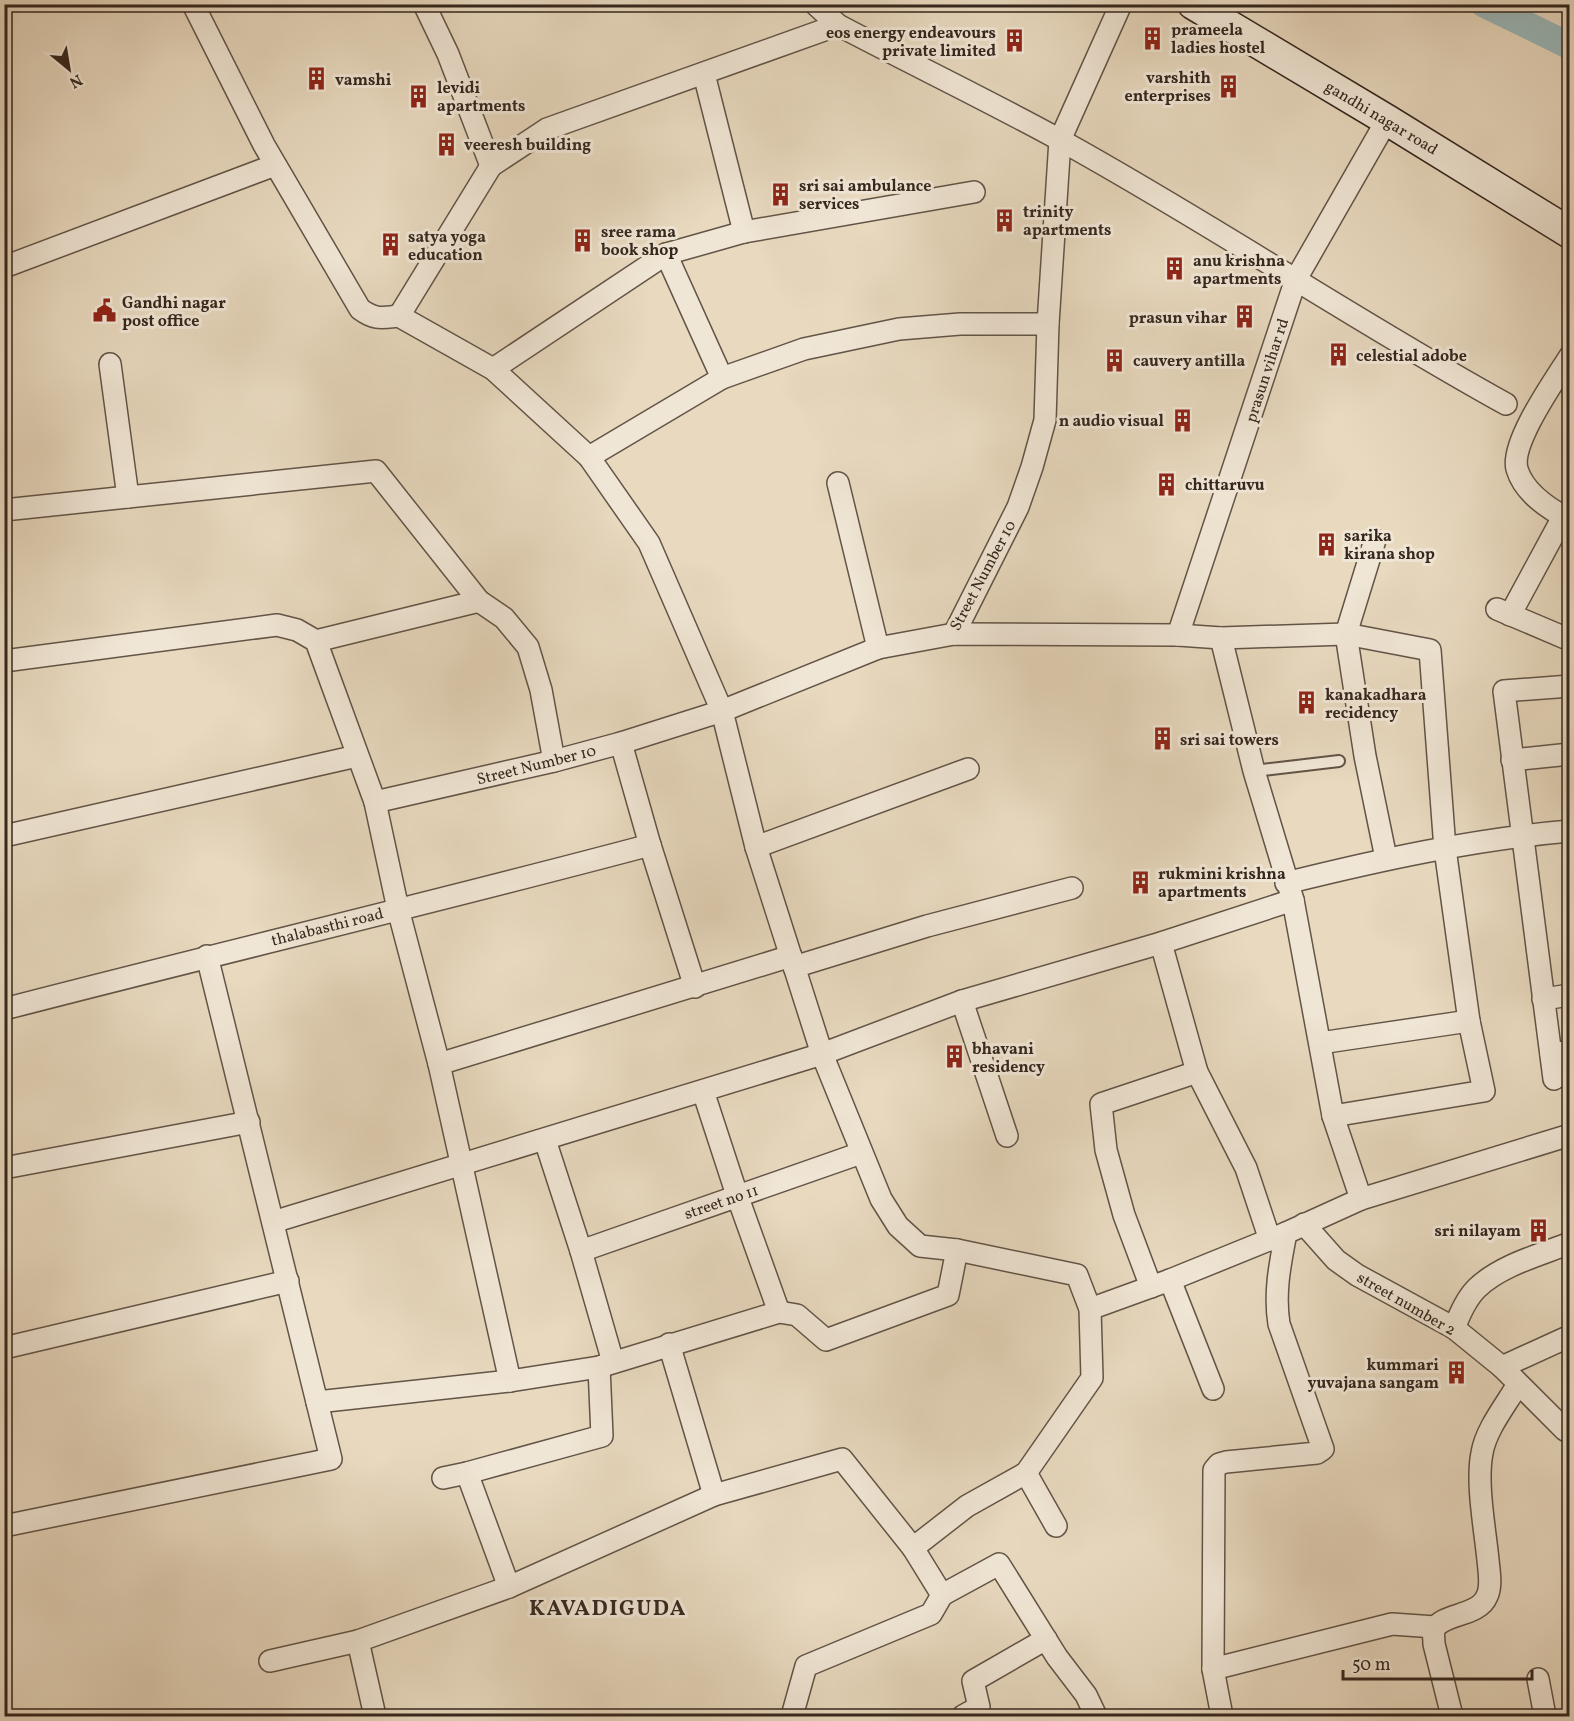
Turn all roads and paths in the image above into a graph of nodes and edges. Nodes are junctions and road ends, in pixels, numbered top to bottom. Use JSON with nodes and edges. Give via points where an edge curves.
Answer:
{"nodes":[{"id":1,"x":193,"y":4,"type":"edge"},
{"id":2,"x":424,"y":4,"type":"edge"},
{"id":3,"x":815,"y":4,"type":"edge"},
{"id":4,"x":1121,"y":4,"type":"edge"},
{"id":5,"x":1193,"y":4,"type":"edge"},
{"id":6,"x":837,"y":25,"type":"junction"},
{"id":7,"x":704,"y":74,"type":"junction"},
{"id":8,"x":1387,"y":120,"type":"junction"},
{"id":9,"x":1060,"y":140,"type":"junction"},
{"id":10,"x":275,"y":165,"type":"junction"},
{"id":11,"x":491,"y":165,"type":"junction"},
{"id":12,"x":974,"y":192,"type":"dead end"},
{"id":13,"x":744,"y":232,"type":"junction"},
{"id":14,"x":1569,"y":233,"type":"edge"},
{"id":15,"x":666,"y":254,"type":"junction"},
{"id":16,"x":4,"y":267,"type":"edge"},
{"id":17,"x":1296,"y":279,"type":"junction"},
{"id":18,"x":399,"y":316,"type":"junction"},
{"id":19,"x":1048,"y":324,"type":"junction"},
{"id":20,"x":1569,"y":356,"type":"edge"},
{"id":21,"x":110,"y":364,"type":"dead end"},
{"id":22,"x":493,"y":369,"type":"junction"},
{"id":23,"x":722,"y":378,"type":"junction"},
{"id":24,"x":1506,"y":404,"type":"dead end"},
{"id":25,"x":589,"y":457,"type":"junction"},
{"id":26,"x":838,"y":483,"type":"dead end"},
{"id":27,"x":128,"y":497,"type":"junction"},
{"id":28,"x":4,"y":510,"type":"edge"},
{"id":29,"x":1566,"y":518,"type":"edge"},
{"id":30,"x":1375,"y":540,"type":"dead end"},
{"id":31,"x":479,"y":601,"type":"junction"},
{"id":32,"x":954,"y":634,"type":"junction"},
{"id":33,"x":1346,"y":634,"type":"junction"},
{"id":34,"x":1178,"y":635,"type":"junction"},
{"id":35,"x":1221,"y":638,"type":"junction"},
{"id":36,"x":1569,"y":640,"type":"edge"},
{"id":37,"x":316,"y":641,"type":"junction"},
{"id":38,"x":878,"y":648,"type":"junction"},
{"id":39,"x":4,"y":661,"type":"edge"},
{"id":40,"x":1569,"y":686,"type":"edge"},
{"id":41,"x":722,"y":711,"type":"junction"},
{"id":42,"x":621,"y":743,"type":"junction"},
{"id":43,"x":1569,"y":754,"type":"edge"},
{"id":44,"x":357,"y":756,"type":"junction"},
{"id":45,"x":1512,"y":760,"type":"junction"},
{"id":46,"x":554,"y":761,"type":"junction"},
{"id":47,"x":1339,"y":761,"type":"dead end"},
{"id":48,"x":968,"y":769,"type":"dead end"},
{"id":49,"x":1254,"y":771,"type":"junction"},
{"id":50,"x":375,"y":802,"type":"junction"},
{"id":51,"x":1569,"y":831,"type":"edge"},
{"id":52,"x":1524,"y":835,"type":"junction"},
{"id":53,"x":4,"y":836,"type":"edge"},
{"id":54,"x":650,"y":845,"type":"junction"},
{"id":55,"x":756,"y":847,"type":"junction"},
{"id":56,"x":1445,"y":849,"type":"junction"},
{"id":57,"x":1386,"y":858,"type":"junction"},
{"id":58,"x":1072,"y":888,"type":"dead end"},
{"id":59,"x":1290,"y":892,"type":"junction"},
{"id":60,"x":398,"y":909,"type":"junction"},
{"id":61,"x":1161,"y":943,"type":"junction"},
{"id":62,"x":207,"y":957,"type":"junction"},
{"id":63,"x":793,"y":961,"type":"junction"},
{"id":64,"x":695,"y":987,"type":"junction"},
{"id":65,"x":1569,"y":995,"type":"edge"},
{"id":66,"x":1543,"y":999,"type":"junction"},
{"id":67,"x":962,"y":1000,"type":"junction"},
{"id":68,"x":4,"y":1009,"type":"edge"},
{"id":69,"x":1469,"y":1021,"type":"junction"},
{"id":70,"x":1320,"y":1043,"type":"junction"},
{"id":71,"x":1560,"y":1053,"type":"edge"},
{"id":72,"x":822,"y":1054,"type":"junction"},
{"id":73,"x":439,"y":1064,"type":"junction"},
{"id":74,"x":1197,"y":1072,"type":"junction"},
{"id":75,"x":1554,"y":1079,"type":"dead end"},
{"id":76,"x":703,"y":1091,"type":"junction"},
{"id":77,"x":1333,"y":1116,"type":"junction"},
{"id":78,"x":249,"y":1122,"type":"junction"},
{"id":79,"x":1569,"y":1135,"type":"edge"},
{"id":80,"x":1007,"y":1137,"type":"dead end"},
{"id":81,"x":545,"y":1140,"type":"junction"},
{"id":82,"x":861,"y":1153,"type":"junction"},
{"id":83,"x":462,"y":1164,"type":"junction"},
{"id":84,"x":4,"y":1168,"type":"edge"},
{"id":85,"x":737,"y":1195,"type":"junction"},
{"id":86,"x":1360,"y":1199,"type":"junction"},
{"id":87,"x":273,"y":1222,"type":"junction"},
{"id":88,"x":1286,"y":1232,"type":"junction"},
{"id":89,"x":1569,"y":1243,"type":"edge"},
{"id":90,"x":957,"y":1250,"type":"junction"},
{"id":91,"x":581,"y":1251,"type":"junction"},
{"id":92,"x":288,"y":1281,"type":"junction"},
{"id":93,"x":1161,"y":1284,"type":"junction"},
{"id":94,"x":1090,"y":1309,"type":"junction"},
{"id":95,"x":779,"y":1312,"type":"junction"},
{"id":96,"x":1454,"y":1328,"type":"junction"},
{"id":97,"x":1569,"y":1336,"type":"edge"},
{"id":98,"x":669,"y":1344,"type":"junction"},
{"id":99,"x":4,"y":1348,"type":"edge"},
{"id":100,"x":606,"y":1365,"type":"junction"},
{"id":101,"x":1502,"y":1367,"type":"junction"},
{"id":102,"x":510,"y":1381,"type":"junction"},
{"id":103,"x":1518,"y":1384,"type":"junction"},
{"id":104,"x":1213,"y":1389,"type":"dead end"},
{"id":105,"x":317,"y":1402,"type":"junction"},
{"id":106,"x":1568,"y":1435,"type":"edge"},
{"id":107,"x":468,"y":1473,"type":"junction"},
{"id":108,"x":1026,"y":1473,"type":"junction"},
{"id":109,"x":442,"y":1478,"type":"dead end"},
{"id":110,"x":714,"y":1495,"type":"junction"},
{"id":111,"x":4,"y":1526,"type":"edge"},
{"id":112,"x":1056,"y":1526,"type":"dead end"},
{"id":113,"x":913,"y":1548,"type":"junction"},
{"id":114,"x":509,"y":1587,"type":"junction"},
{"id":115,"x":942,"y":1595,"type":"junction"},
{"id":116,"x":1435,"y":1627,"type":"junction"},
{"id":117,"x":1046,"y":1639,"type":"junction"},
{"id":118,"x":358,"y":1641,"type":"junction"},
{"id":119,"x":270,"y":1661,"type":"dead end"},
{"id":120,"x":1214,"y":1669,"type":"junction"},
{"id":121,"x":1538,"y":1679,"type":"dead end"},
{"id":122,"x":375,"y":1716,"type":"edge"},
{"id":123,"x":792,"y":1716,"type":"edge"},
{"id":124,"x":963,"y":1716,"type":"edge"},
{"id":125,"x":1096,"y":1716,"type":"edge"},
{"id":126,"x":1222,"y":1716,"type":"edge"},
{"id":127,"x":1452,"y":1716,"type":"edge"},
{"id":128,"x":1545,"y":1716,"type":"edge"}],
"edges":[{"from":1,"to":10,"type":"street"},
{"from":2,"to":11,"type":"street"},
{"from":3,"to":6,"type":"street"},
{"from":4,"to":9,"type":"street","name":"Street Number 10"},
{"from":5,"to":8,"type":"main road","name":"gandhi nagar road"},
{"from":6,"to":7,"type":"street"},
{"from":6,"to":9,"type":"street"},
{"from":7,"to":11,"type":"street","via":[[547,129]]},
{"from":7,"to":13,"type":"street"},
{"from":8,"to":14,"type":"main road","name":"gandhi nagar road"},
{"from":8,"to":17,"type":"street","name":"prasun vihar rd"},
{"from":9,"to":17,"type":"street"},
{"from":9,"to":19,"type":"street","name":"Street Number 10"},
{"from":10,"to":16,"type":"street"},
{"from":10,"to":18,"type":"street","via":[[360,309],[372,317]]},
{"from":11,"to":18,"type":"street"},
{"from":12,"to":13,"type":"street"},
{"from":13,"to":15,"type":"street"},
{"from":15,"to":22,"type":"street"},
{"from":15,"to":23,"type":"street"},
{"from":17,"to":24,"type":"street"},
{"from":17,"to":34,"type":"street","name":"prasun vihar rd"},
{"from":18,"to":22,"type":"street"},
{"from":19,"to":23,"type":"street","via":[[899,329],[804,349]]},
{"from":19,"to":32,"type":"street","name":"Street Number 10","via":[[1045,420],[1032,467],[1018,507]]},
{"from":20,"to":29,"type":"street","via":[[1517,452],[1517,468],[1532,495]]},
{"from":21,"to":27,"type":"street"},
{"from":22,"to":25,"type":"street"},
{"from":23,"to":25,"type":"street"},
{"from":25,"to":41,"type":"street","via":[[650,543]]},
{"from":26,"to":38,"type":"street"},
{"from":27,"to":28,"type":"street"},
{"from":27,"to":31,"type":"street","via":[[376,471]]},
{"from":29,"to":36,"type":"street","via":[[1504,612]]},
{"from":30,"to":33,"type":"street"},
{"from":31,"to":37,"type":"street"},
{"from":31,"to":46,"type":"street","via":[[504,618],[528,646]]},
{"from":32,"to":34,"type":"street"},
{"from":32,"to":38,"type":"street","name":"Street Number 10"},
{"from":33,"to":35,"type":"street"},
{"from":33,"to":56,"type":"street","via":[[1430,650]]},
{"from":33,"to":57,"type":"street"},
{"from":34,"to":35,"type":"street"},
{"from":35,"to":49,"type":"street"},
{"from":37,"to":39,"type":"street","via":[[277,625]]},
{"from":37,"to":44,"type":"street"},
{"from":38,"to":41,"type":"street","name":"Street Number 10"},
{"from":40,"to":45,"type":"street","via":[[1504,691]]},
{"from":41,"to":42,"type":"street","name":"Street Number 10"},
{"from":41,"to":55,"type":"street"},
{"from":42,"to":46,"type":"street","name":"Street Number 10"},
{"from":42,"to":54,"type":"street"},
{"from":43,"to":45,"type":"street"},
{"from":44,"to":50,"type":"street"},
{"from":44,"to":53,"type":"street"},
{"from":45,"to":52,"type":"street"},
{"from":46,"to":50,"type":"street","name":"Street Number 10"},
{"from":47,"to":49,"type":"lane"},
{"from":48,"to":55,"type":"street"},
{"from":49,"to":59,"type":"street"},
{"from":50,"to":60,"type":"street"},
{"from":51,"to":52,"type":"street"},
{"from":52,"to":56,"type":"street"},
{"from":52,"to":66,"type":"street"},
{"from":54,"to":60,"type":"street","name":"thalabasthi road"},
{"from":54,"to":64,"type":"street"},
{"from":55,"to":63,"type":"street"},
{"from":56,"to":57,"type":"street"},
{"from":56,"to":69,"type":"street"},
{"from":57,"to":59,"type":"street"},
{"from":58,"to":63,"type":"street"},
{"from":59,"to":61,"type":"street"},
{"from":59,"to":70,"type":"street"},
{"from":60,"to":62,"type":"street","name":"thalabasthi road"},
{"from":60,"to":73,"type":"street"},
{"from":61,"to":67,"type":"street"},
{"from":61,"to":74,"type":"street"},
{"from":62,"to":68,"type":"street","name":"thalabasthi road"},
{"from":62,"to":78,"type":"street"},
{"from":63,"to":64,"type":"street"},
{"from":63,"to":72,"type":"street"},
{"from":64,"to":73,"type":"street"},
{"from":65,"to":66,"type":"street"},
{"from":66,"to":71,"type":"street"},
{"from":67,"to":72,"type":"street"},
{"from":67,"to":80,"type":"street"},
{"from":69,"to":70,"type":"street"},
{"from":69,"to":77,"type":"street","via":[[1484,1091]]},
{"from":70,"to":77,"type":"street"},
{"from":71,"to":75,"type":"street"},
{"from":72,"to":76,"type":"street"},
{"from":72,"to":82,"type":"street"},
{"from":73,"to":83,"type":"street"},
{"from":74,"to":88,"type":"street","via":[[1246,1168]]},
{"from":74,"to":93,"type":"street","via":[[1101,1104],[1106,1150],[1124,1215]]},
{"from":76,"to":81,"type":"street"},
{"from":76,"to":85,"type":"street"},
{"from":77,"to":86,"type":"street"},
{"from":78,"to":84,"type":"street"},
{"from":78,"to":87,"type":"street"},
{"from":79,"to":86,"type":"street"},
{"from":81,"to":83,"type":"street"},
{"from":81,"to":91,"type":"street"},
{"from":82,"to":85,"type":"street","name":"street no 11"},
{"from":82,"to":90,"type":"street","via":[[898,1226],[920,1246]]},
{"from":83,"to":87,"type":"street"},
{"from":83,"to":102,"type":"street"},
{"from":85,"to":91,"type":"street","name":"street no 11"},
{"from":85,"to":95,"type":"street"},
{"from":86,"to":88,"type":"street"},
{"from":87,"to":92,"type":"street"},
{"from":88,"to":93,"type":"street"},
{"from":88,"to":96,"type":"street","name":"street number 2"},
{"from":88,"to":120,"type":"street","via":[[1277,1281],[1279,1324],[1323,1449],[1317,1453],[1226,1462],[1214,1470]]},
{"from":89,"to":96,"type":"street","via":[[1492,1276],[1470,1297]]},
{"from":90,"to":94,"type":"street","via":[[1077,1275]]},
{"from":90,"to":95,"type":"street","via":[[948,1295],[826,1340],[797,1315]]},
{"from":91,"to":100,"type":"street"},
{"from":92,"to":99,"type":"street"},
{"from":92,"to":105,"type":"street"},
{"from":93,"to":94,"type":"street"},
{"from":93,"to":104,"type":"street"},
{"from":94,"to":108,"type":"street","via":[[1092,1377]]},
{"from":95,"to":98,"type":"street"},
{"from":96,"to":101,"type":"street","name":"street number 2"},
{"from":97,"to":101,"type":"street"},
{"from":98,"to":100,"type":"street"},
{"from":98,"to":110,"type":"street"},
{"from":100,"to":102,"type":"street"},
{"from":100,"to":107,"type":"street","via":[[602,1436]]},
{"from":101,"to":103,"type":"street","name":"street number 2"},
{"from":102,"to":105,"type":"street"},
{"from":103,"to":106,"type":"street","name":"street number 2"},
{"from":103,"to":116,"type":"street","via":[[1482,1452],[1488,1596],[1480,1607]]},
{"from":105,"to":111,"type":"street","via":[[331,1459]]},
{"from":107,"to":109,"type":"street"},
{"from":107,"to":114,"type":"street"},
{"from":108,"to":112,"type":"street"},
{"from":108,"to":113,"type":"street","via":[[967,1506]]},
{"from":110,"to":113,"type":"street","via":[[842,1459]]},
{"from":110,"to":114,"type":"street"},
{"from":113,"to":115,"type":"street"},
{"from":114,"to":118,"type":"street"},
{"from":115,"to":117,"type":"street","via":[[999,1564]]},
{"from":115,"to":123,"type":"street","via":[[931,1614],[806,1666]]},
{"from":116,"to":120,"type":"street","via":[[1392,1624]]},
{"from":116,"to":127,"type":"street","via":[[1434,1644]]},
{"from":117,"to":124,"type":"street","via":[[973,1682],[979,1707]]},
{"from":117,"to":125,"type":"street","via":[[1086,1695]]},
{"from":118,"to":119,"type":"street"},
{"from":118,"to":122,"type":"street"},
{"from":120,"to":126,"type":"street"},
{"from":121,"to":128,"type":"street"}]}
